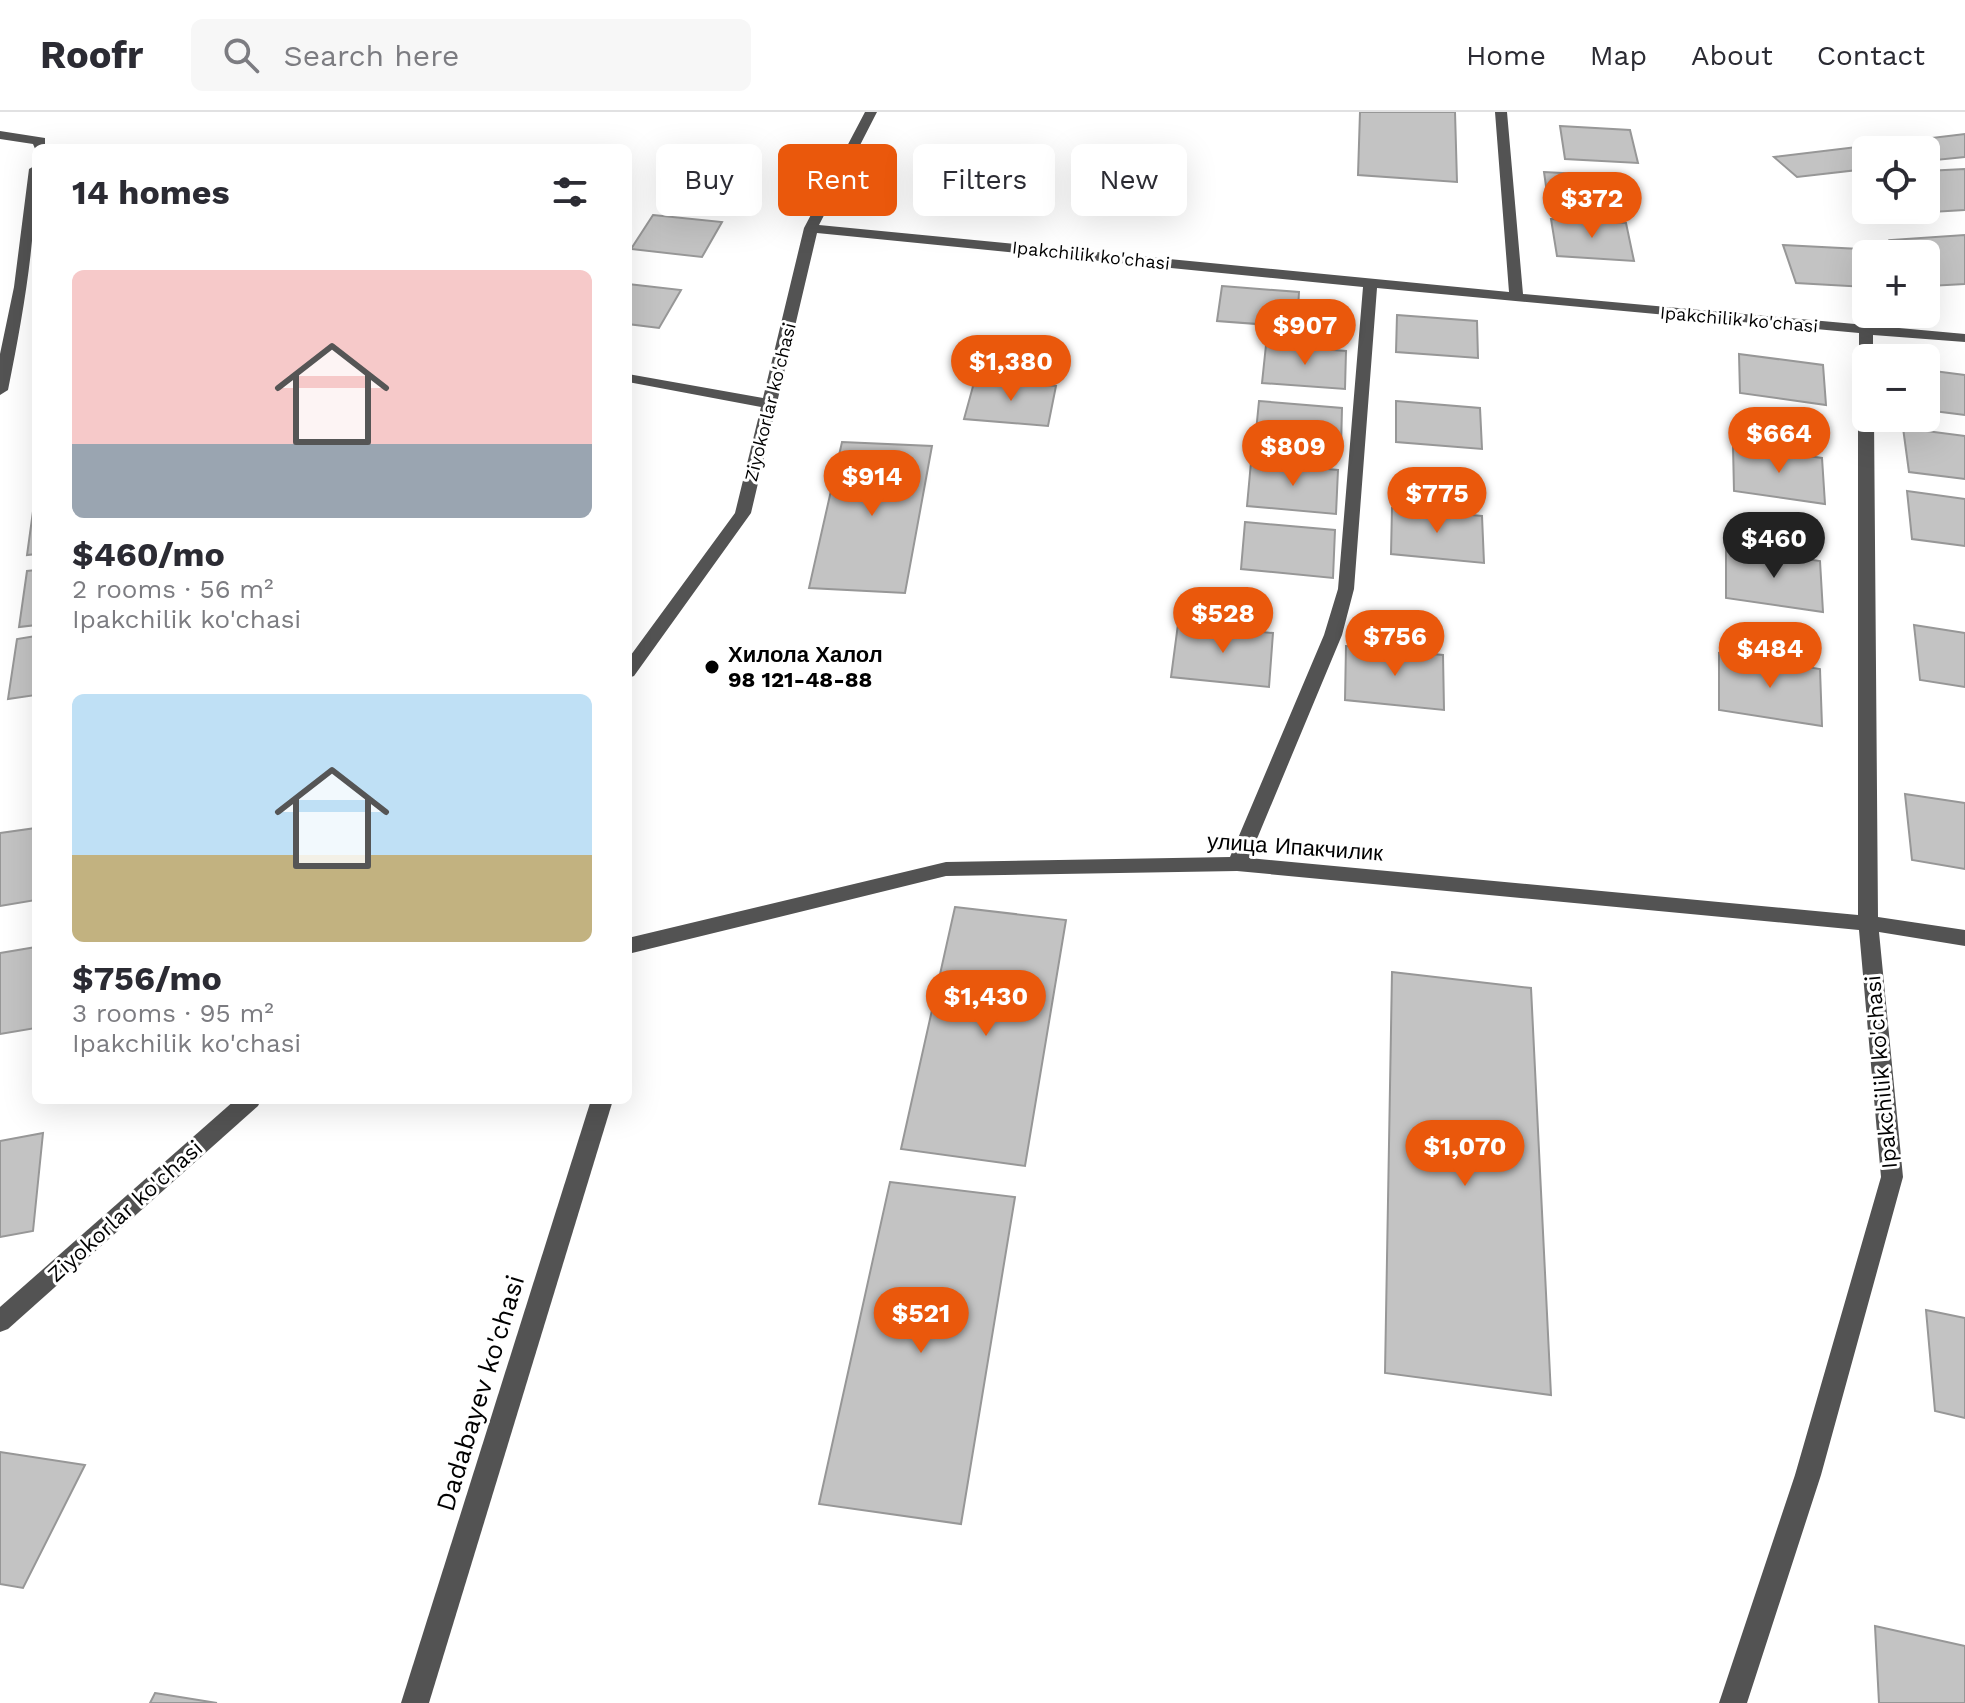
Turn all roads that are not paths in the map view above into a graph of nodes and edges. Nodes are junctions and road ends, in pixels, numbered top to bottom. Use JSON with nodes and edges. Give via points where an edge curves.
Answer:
{"nodes":[{"id":1,"x":871,"y":112,"type":"edge"},
{"id":2,"x":1501,"y":112,"type":"edge"},
{"id":3,"x":0,"y":135,"type":"edge"},
{"id":4,"x":40,"y":144,"type":"edge"},
{"id":5,"x":32,"y":200,"type":"edge"},
{"id":6,"x":811,"y":228,"type":"junction"},
{"id":7,"x":1370,"y":283,"type":"junction"},
{"id":8,"x":21,"y":287,"type":"junction"},
{"id":9,"x":0,"y":290,"type":"edge"},
{"id":10,"x":1516,"y":297,"type":"junction"},
{"id":11,"x":18,"y":302,"type":"junction"},
{"id":12,"x":32,"y":304,"type":"edge"},
{"id":13,"x":1866,"y":330,"type":"junction"},
{"id":14,"x":1965,"y":338,"type":"edge"},
{"id":15,"x":1866,"y":344,"type":"edge"},
{"id":16,"x":632,"y":379,"type":"edge"},
{"id":17,"x":0,"y":390,"type":"edge"},
{"id":18,"x":770,"y":404,"type":"junction"},
{"id":19,"x":1866,"y":432,"type":"edge"},
{"id":20,"x":632,"y":666,"type":"edge"},
{"id":21,"x":1237,"y":864,"type":"junction"},
{"id":22,"x":1868,"y":923,"type":"junction"},
{"id":23,"x":1965,"y":938,"type":"edge"},
{"id":24,"x":632,"y":945,"type":"edge"},
{"id":25,"x":245,"y":1104,"type":"edge"},
{"id":26,"x":601,"y":1104,"type":"edge"},
{"id":27,"x":0,"y":1322,"type":"edge"},
{"id":28,"x":415,"y":1703,"type":"edge"},
{"id":29,"x":1733,"y":1703,"type":"edge"}],
"edges":[{"from":1,"to":6,"type":"street","name":"Ziyokorlar ko'chasi"},
{"from":2,"to":10,"type":"street"},
{"from":3,"to":4,"type":"street"},
{"from":5,"to":8,"type":"street"},
{"from":6,"to":7,"type":"street","name":"Ipakchilik ko'chasi"},
{"from":6,"to":18,"type":"street","name":"Ziyokorlar ko'chasi"},
{"from":7,"to":10,"type":"street","name":"Ipakchilik ko'chasi"},
{"from":7,"to":21,"type":"street","via":[[1346,589],[1333,635]]},
{"from":8,"to":9,"type":"street"},
{"from":8,"to":11,"type":"street"},
{"from":10,"to":13,"type":"street","name":"Ipakchilik ko'chasi"},
{"from":11,"to":12,"type":"street"},
{"from":11,"to":17,"type":"street"},
{"from":13,"to":14,"type":"street","name":"Ipakchilik ko'chasi"},
{"from":13,"to":15,"type":"street"},
{"from":16,"to":18,"type":"street"},
{"from":18,"to":20,"type":"street","name":"Ziyokorlar ko'chasi","via":[[743,513]]},
{"from":19,"to":22,"type":"street","name":"Ipakchilik ko'chasi"},
{"from":21,"to":22,"type":"street","name":"улица Ипакчилик"},
{"from":21,"to":24,"type":"street","name":"улица Ипакчилик","via":[[946,869]]},
{"from":22,"to":23,"type":"street","name":"улица Ипакчилик"},
{"from":22,"to":29,"type":"street","name":"Ipakchilik ko'chasi","via":[[1892,1177],[1808,1475]]},
{"from":25,"to":27,"type":"street","name":"Ziyokorlar ko'chasi"},
{"from":26,"to":28,"type":"street","name":"Dadabayev ko'chasi"}]}
